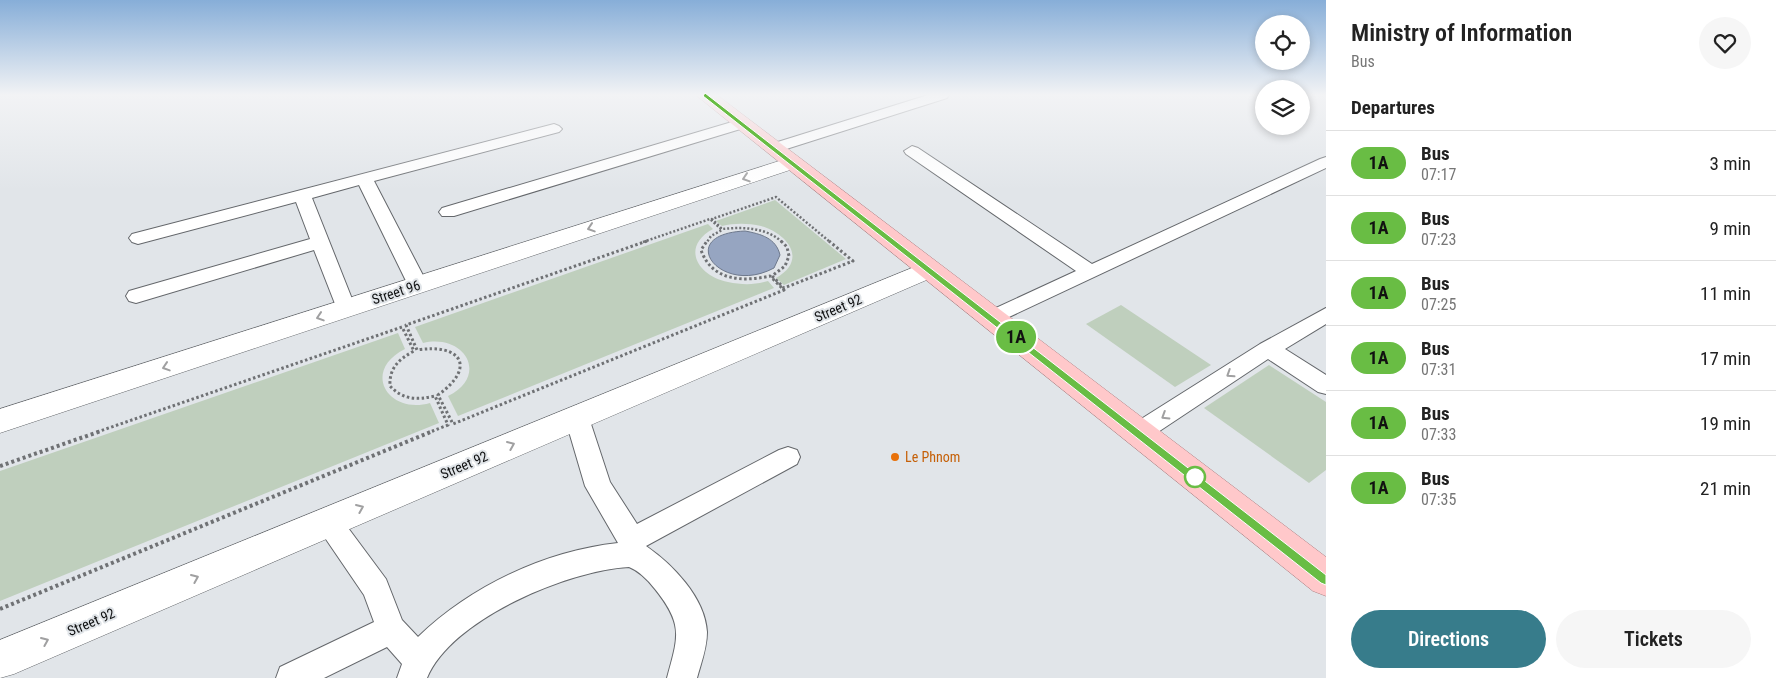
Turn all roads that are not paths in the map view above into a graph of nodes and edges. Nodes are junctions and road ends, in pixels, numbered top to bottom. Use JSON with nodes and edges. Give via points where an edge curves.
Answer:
{"nodes":[{"id":1,"x":733,"y":127,"type":"edge"},
{"id":2,"x":745,"y":127,"type":"edge"},
{"id":3,"x":860,"y":127,"type":"edge"},
{"id":4,"x":554,"y":129,"type":"dead end"},
{"id":5,"x":912,"y":151,"type":"dead end"},
{"id":6,"x":783,"y":156,"type":"junction"},
{"id":7,"x":1326,"y":162,"type":"edge"},
{"id":8,"x":364,"y":178,"type":"junction"},
{"id":9,"x":302,"y":195,"type":"junction"},
{"id":10,"x":448,"y":212,"type":"dead end"},
{"id":11,"x":138,"y":238,"type":"dead end"},
{"id":12,"x":320,"y":242,"type":"junction"},
{"id":13,"x":929,"y":269,"type":"junction"},
{"id":14,"x":1091,"y":272,"type":"junction"},
{"id":15,"x":418,"y":285,"type":"junction"},
{"id":16,"x":136,"y":296,"type":"dead end"},
{"id":17,"x":346,"y":309,"type":"junction"},
{"id":18,"x":1326,"y":315,"type":"edge"},
{"id":19,"x":992,"y":318,"type":"junction"},
{"id":20,"x":1268,"y":349,"type":"junction"},
{"id":21,"x":1326,"y":386,"type":"edge"},
{"id":22,"x":577,"y":418,"type":"junction"},
{"id":23,"x":0,"y":421,"type":"edge"},
{"id":24,"x":1138,"y":433,"type":"junction"},
{"id":25,"x":788,"y":457,"type":"dead end"},
{"id":26,"x":328,"y":521,"type":"junction"},
{"id":27,"x":632,"y":547,"type":"junction"},
{"id":28,"x":1326,"y":579,"type":"edge"},
{"id":29,"x":391,"y":629,"type":"junction"},
{"id":30,"x":0,"y":660,"type":"edge"},
{"id":31,"x":416,"y":669,"type":"edge"},
{"id":32,"x":291,"y":678,"type":"edge"},
{"id":33,"x":682,"y":678,"type":"edge"}],
"edges":[{"from":1,"to":10,"type":"lane"},
{"from":2,"to":6,"type":"highway"},
{"from":3,"to":6,"type":"lane"},
{"from":4,"to":8,"type":"lane"},
{"from":5,"to":14,"type":"lane"},
{"from":6,"to":13,"type":"highway"},
{"from":6,"to":15,"type":"street","name":"Street 96","one_way":true},
{"from":7,"to":14,"type":"lane"},
{"from":8,"to":9,"type":"lane"},
{"from":8,"to":15,"type":"lane"},
{"from":9,"to":11,"type":"lane"},
{"from":9,"to":12,"type":"lane"},
{"from":12,"to":16,"type":"lane"},
{"from":12,"to":17,"type":"lane"},
{"from":13,"to":19,"type":"highway"},
{"from":13,"to":22,"type":"street","name":"Street 92"},
{"from":14,"to":19,"type":"lane"},
{"from":15,"to":17,"type":"street","name":"Street 96"},
{"from":17,"to":23,"type":"street","name":"Street 96","one_way":true},
{"from":18,"to":20,"type":"lane"},
{"from":19,"to":24,"type":"highway"},
{"from":20,"to":21,"type":"lane"},
{"from":20,"to":24,"type":"lane","one_way":true},
{"from":26,"to":22,"type":"street","name":"Street 92","one_way":true},
{"from":22,"to":27,"type":"lane","via":[[598,486]]},
{"from":24,"to":28,"type":"highway"},
{"from":25,"to":27,"type":"lane"},
{"from":26,"to":29,"type":"lane","via":[[376,588]]},
{"from":30,"to":26,"type":"street","name":"Street 92","one_way":true},
{"from":27,"to":31,"type":"lane","via":[[547,572],[515,586],[445,631],[423,652]]},
{"from":27,"to":33,"type":"lane","via":[[659,571],[690,613],[692,640]]},
{"from":29,"to":31,"type":"lane"},
{"from":29,"to":32,"type":"lane"}]}
